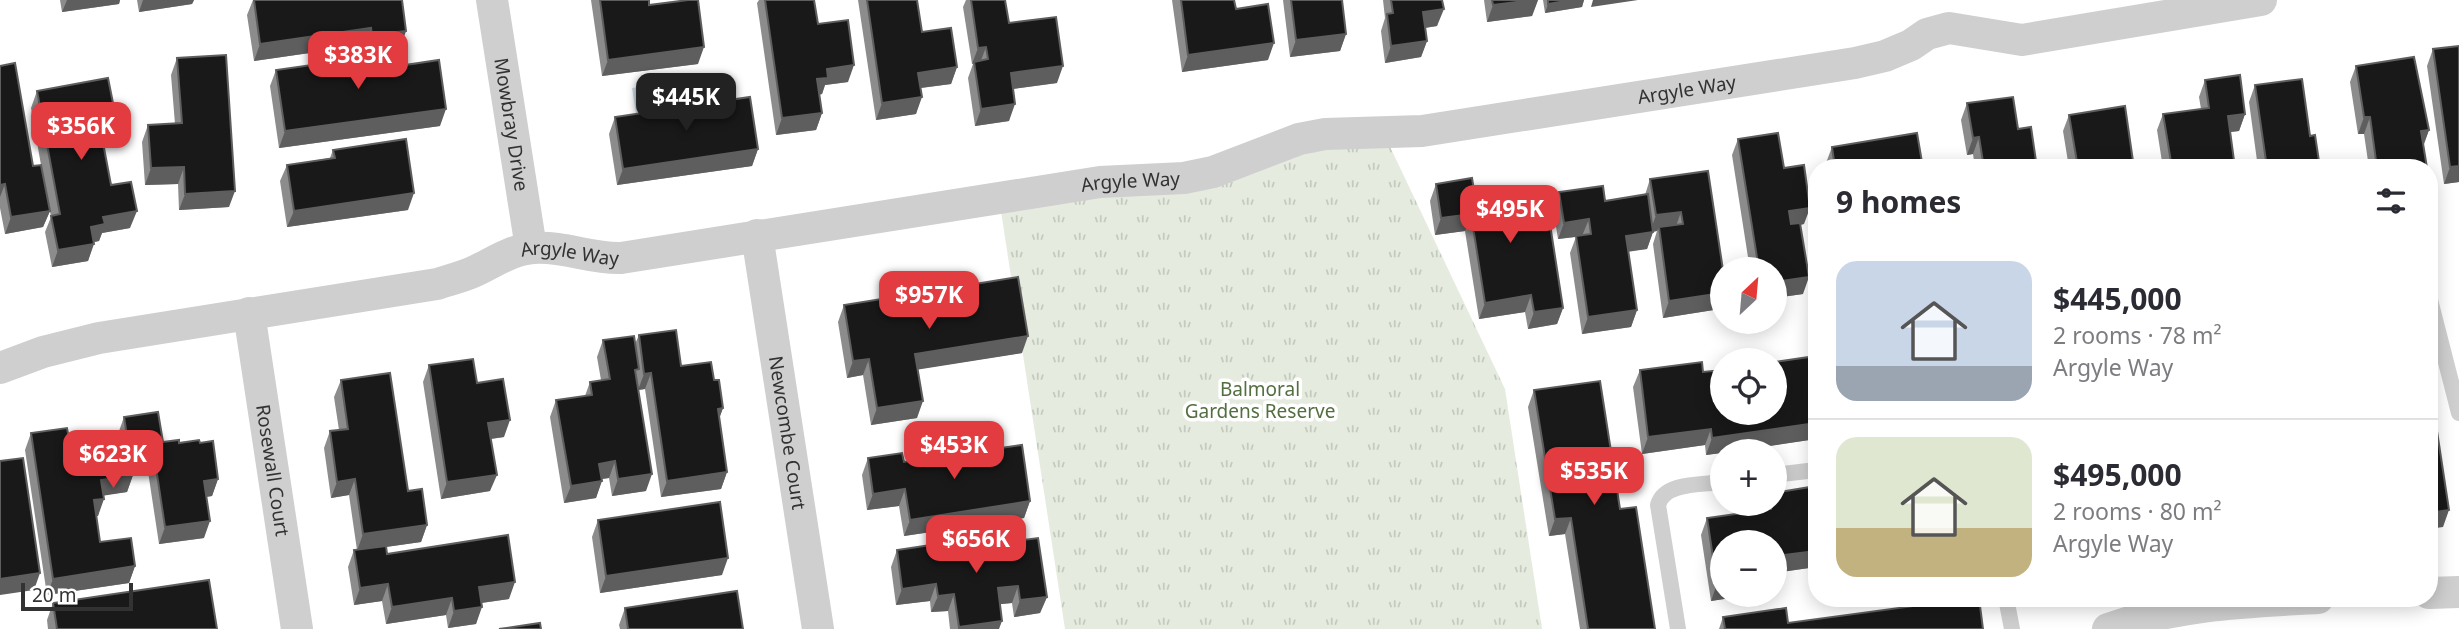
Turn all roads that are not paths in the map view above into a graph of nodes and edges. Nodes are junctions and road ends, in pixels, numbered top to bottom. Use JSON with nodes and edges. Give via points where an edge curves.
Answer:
{"nodes":[{"id":1,"x":492,"y":0,"type":"edge"},
{"id":2,"x":2261,"y":0,"type":"edge"},
{"id":3,"x":1947,"y":14,"type":"edge"},
{"id":4,"x":757,"y":235,"type":"junction"},
{"id":5,"x":531,"y":247,"type":"junction"},
{"id":6,"x":249,"y":313,"type":"junction"},
{"id":7,"x":2438,"y":331,"type":"edge"},
{"id":8,"x":0,"y":368,"type":"edge"},
{"id":9,"x":2459,"y":413,"type":"edge"},
{"id":10,"x":1808,"y":471,"type":"edge"},
{"id":11,"x":1787,"y":473,"type":"edge"},
{"id":12,"x":1710,"y":484,"type":"edge"},
{"id":13,"x":2459,"y":592,"type":"edge"},
{"id":14,"x":2438,"y":593,"type":"edge"},
{"id":15,"x":2008,"y":607,"type":"edge"},
{"id":16,"x":2191,"y":607,"type":"edge"},
{"id":17,"x":297,"y":629,"type":"edge"},
{"id":18,"x":818,"y":629,"type":"edge"},
{"id":19,"x":1678,"y":629,"type":"edge"},
{"id":20,"x":2012,"y":629,"type":"edge"},
{"id":21,"x":2108,"y":629,"type":"edge"}],
"edges":[{"from":1,"to":5,"type":"street","name":"Mowbray Drive"},
{"from":2,"to":3,"type":"street","name":"Argyle Way","via":[[2022,40]]},
{"from":3,"to":4,"type":"street","name":"Argyle Way","via":[[1911,45],[1855,64],[1422,131],[1325,134],[1184,178],[1100,182]]},
{"from":4,"to":5,"type":"street","name":"Argyle Way","via":[[621,258]]},
{"from":4,"to":18,"type":"street","name":"Newcombe Court"},
{"from":5,"to":6,"type":"street","name":"Argyle Way","via":[[436,284]]},
{"from":6,"to":8,"type":"street","name":"Argyle Way","via":[[99,338]]},
{"from":6,"to":17,"type":"street","name":"Rosewall Court"},
{"from":7,"to":9,"type":"lane"},
{"from":10,"to":11,"type":"lane"},
{"from":12,"to":19,"type":"lane","via":[[1665,492],[1658,505]]},
{"from":13,"to":14,"type":"street"},
{"from":15,"to":20,"type":"lane"},
{"from":16,"to":21,"type":"street"}]}
